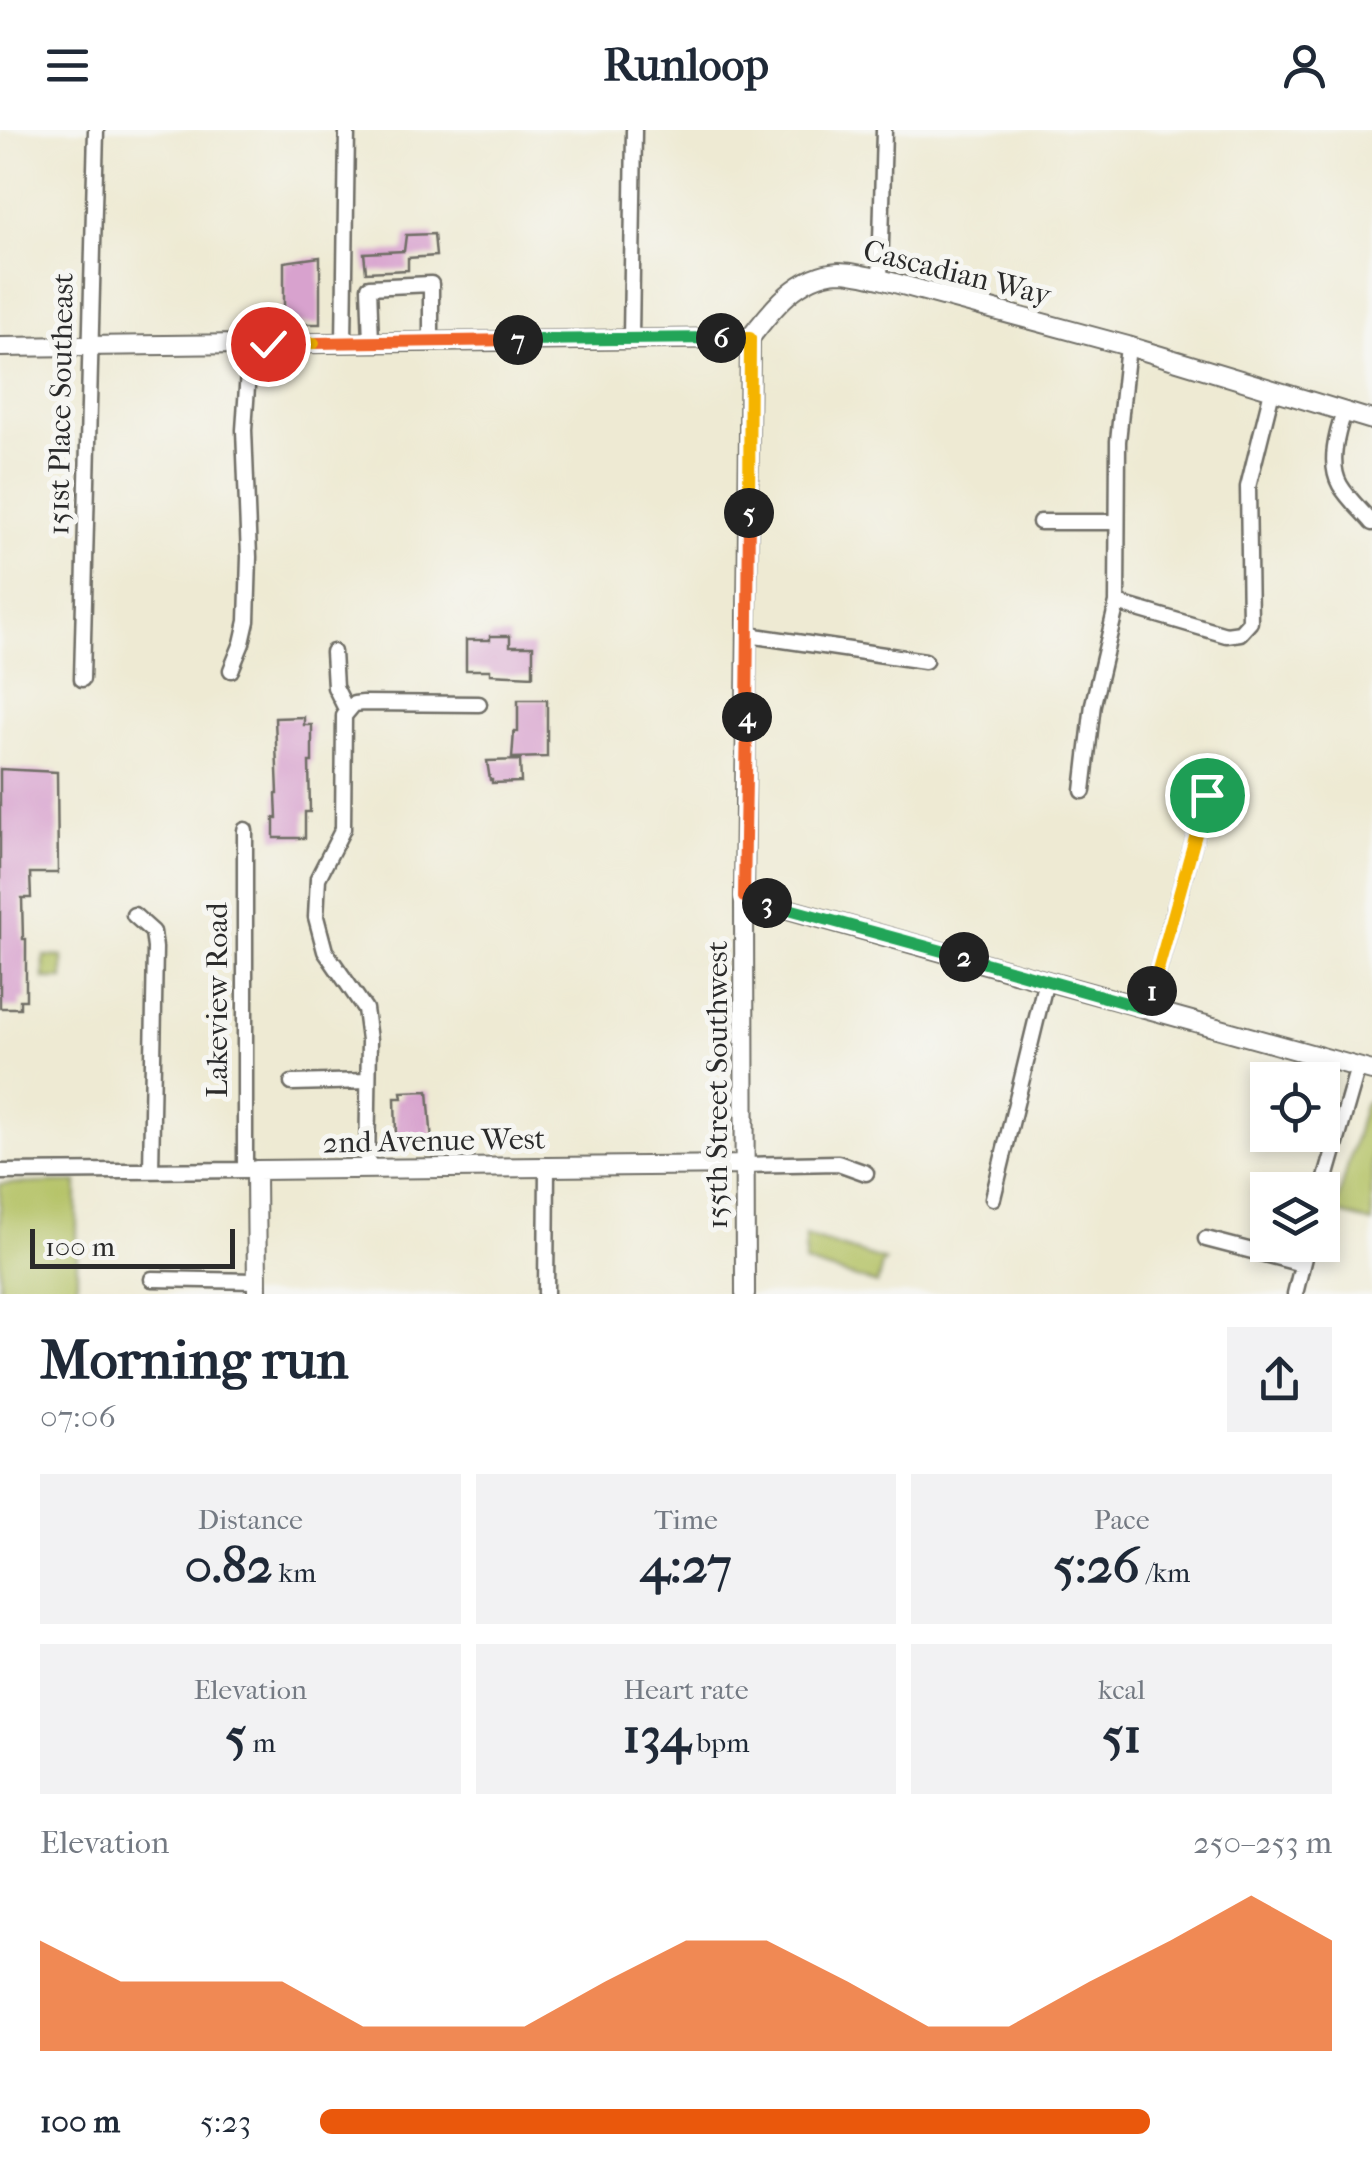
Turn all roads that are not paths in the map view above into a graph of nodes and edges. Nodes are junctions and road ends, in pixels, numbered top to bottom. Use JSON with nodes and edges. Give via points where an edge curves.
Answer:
{"nodes":[{"id":1,"x":96,"y":130,"type":"edge"},
{"id":2,"x":348,"y":130,"type":"edge"},
{"id":3,"x":634,"y":130,"type":"edge"},
{"id":4,"x":884,"y":130,"type":"edge"},
{"id":5,"x":880,"y":278,"type":"junction"},
{"id":6,"x":631,"y":338,"type":"junction"},
{"id":7,"x":750,"y":338,"type":"junction"},
{"id":8,"x":371,"y":342,"type":"junction"},
{"id":9,"x":431,"y":342,"type":"junction"},
{"id":10,"x":344,"y":343,"type":"junction"},
{"id":11,"x":250,"y":344,"type":"junction"},
{"id":12,"x":1128,"y":346,"type":"junction"},
{"id":13,"x":0,"y":347,"type":"edge"},
{"id":14,"x":89,"y":347,"type":"junction"},
{"id":15,"x":1272,"y":390,"type":"junction"},
{"id":16,"x":1344,"y":412,"type":"junction"},
{"id":17,"x":1372,"y":420,"type":"edge"},
{"id":18,"x":1040,"y":522,"type":"dead end"},
{"id":19,"x":1117,"y":522,"type":"junction"},
{"id":20,"x":1372,"y":523,"type":"edge"},
{"id":21,"x":1117,"y":604,"type":"junction"},
{"id":22,"x":748,"y":635,"type":"junction"},
{"id":23,"x":333,"y":652,"type":"dead end"},
{"id":24,"x":925,"y":661,"type":"dead end"},
{"id":25,"x":231,"y":670,"type":"dead end"},
{"id":26,"x":82,"y":679,"type":"dead end"},
{"id":27,"x":479,"y":704,"type":"dead end"},
{"id":28,"x":346,"y":710,"type":"junction"},
{"id":29,"x":1083,"y":792,"type":"dead end"},
{"id":30,"x":1207,"y":795,"type":"dead end"},
{"id":31,"x":245,"y":830,"type":"dead end"},
{"id":32,"x":744,"y":897,"type":"junction"},
{"id":33,"x":134,"y":915,"type":"dead end"},
{"id":34,"x":1046,"y":980,"type":"junction"},
{"id":35,"x":1140,"y":1007,"type":"junction"},
{"id":36,"x":1365,"y":1068,"type":"edge"},
{"id":37,"x":368,"y":1081,"type":"junction"},
{"id":38,"x":292,"y":1083,"type":"dead end"},
{"id":39,"x":744,"y":1165,"type":"junction"},
{"id":40,"x":548,"y":1168,"type":"junction"},
{"id":41,"x":367,"y":1169,"type":"junction"},
{"id":42,"x":150,"y":1170,"type":"junction"},
{"id":43,"x":250,"y":1170,"type":"junction"},
{"id":44,"x":0,"y":1172,"type":"edge"},
{"id":45,"x":1329,"y":1172,"type":"edge"},
{"id":46,"x":866,"y":1174,"type":"dead end"},
{"id":47,"x":992,"y":1198,"type":"dead end"},
{"id":48,"x":1206,"y":1239,"type":"dead end"},
{"id":49,"x":1302,"y":1264,"type":"joint"},
{"id":50,"x":152,"y":1280,"type":"dead end"},
{"id":51,"x":257,"y":1288,"type":"edge"},
{"id":52,"x":546,"y":1294,"type":"edge"},
{"id":53,"x":744,"y":1294,"type":"edge"},
{"id":54,"x":1294,"y":1294,"type":"edge"}],
"edges":[{"from":1,"to":14,"type":"street","name":"151st Place Southeast"},
{"from":2,"to":10,"type":"street"},
{"from":3,"to":6,"type":"street"},
{"from":4,"to":5,"type":"street"},
{"from":5,"to":7,"type":"street","name":"Cascadian Way","via":[[842,272],[798,286]]},
{"from":5,"to":12,"type":"street","name":"Cascadian Way"},
{"from":6,"to":7,"type":"street"},
{"from":6,"to":9,"type":"street"},
{"from":7,"to":22,"type":"street","name":"155th Street Southwest"},
{"from":8,"to":9,"type":"street"},
{"from":8,"to":9,"type":"street","via":[[370,287],[431,284]]},
{"from":8,"to":10,"type":"street"},
{"from":10,"to":11,"type":"street"},
{"from":11,"to":14,"type":"street"},
{"from":11,"to":25,"type":"street","via":[[246,620]]},
{"from":12,"to":15,"type":"street","name":"Cascadian Way"},
{"from":12,"to":19,"type":"street"},
{"from":13,"to":14,"type":"street"},
{"from":14,"to":26,"type":"street","name":"151st Place Southeast"},
{"from":15,"to":16,"type":"street","name":"Cascadian Way"},
{"from":15,"to":21,"type":"street","via":[[1248,487],[1250,622],[1226,634]]},
{"from":16,"to":17,"type":"street","name":"Cascadian Way"},
{"from":16,"to":20,"type":"street","via":[[1335,470],[1342,489]]},
{"from":18,"to":19,"type":"street"},
{"from":19,"to":21,"type":"street"},
{"from":21,"to":29,"type":"street","via":[[1093,704]]},
{"from":22,"to":24,"type":"street"},
{"from":22,"to":32,"type":"street","name":"155th Street Southwest"},
{"from":23,"to":28,"type":"street","via":[[332,674]]},
{"from":27,"to":28,"type":"street","via":[[363,703]]},
{"from":28,"to":37,"type":"street","via":[[343,829],[318,878],[316,917],[326,951],[365,1009]]},
{"from":30,"to":35,"type":"street","via":[[1151,995]]},
{"from":31,"to":43,"type":"street","name":"Lakeview Road"},
{"from":32,"to":34,"type":"street"},
{"from":32,"to":39,"type":"street","name":"155th Street Southwest"},
{"from":33,"to":42,"type":"street","via":[[153,932],[155,948]]},
{"from":34,"to":35,"type":"street"},
{"from":34,"to":47,"type":"street"},
{"from":35,"to":36,"type":"street"},
{"from":36,"to":45,"type":"street"},
{"from":37,"to":38,"type":"street"},
{"from":37,"to":41,"type":"street"},
{"from":39,"to":40,"type":"street","name":"2nd Avenue West"},
{"from":39,"to":46,"type":"street","name":"2nd Avenue West","via":[[838,1163]]},
{"from":39,"to":53,"type":"street","name":"155th Street Southwest"},
{"from":40,"to":41,"type":"street","name":"2nd Avenue West"},
{"from":40,"to":52,"type":"street"},
{"from":41,"to":43,"type":"street","name":"2nd Avenue West"},
{"from":42,"to":43,"type":"street","name":"2nd Avenue West"},
{"from":42,"to":44,"type":"street","name":"2nd Avenue West"},
{"from":43,"to":51,"type":"street","name":"Lakeview Road"},
{"from":48,"to":49,"type":"street"},
{"from":49,"to":54,"type":"street"},
{"from":50,"to":51,"type":"street"}]}
